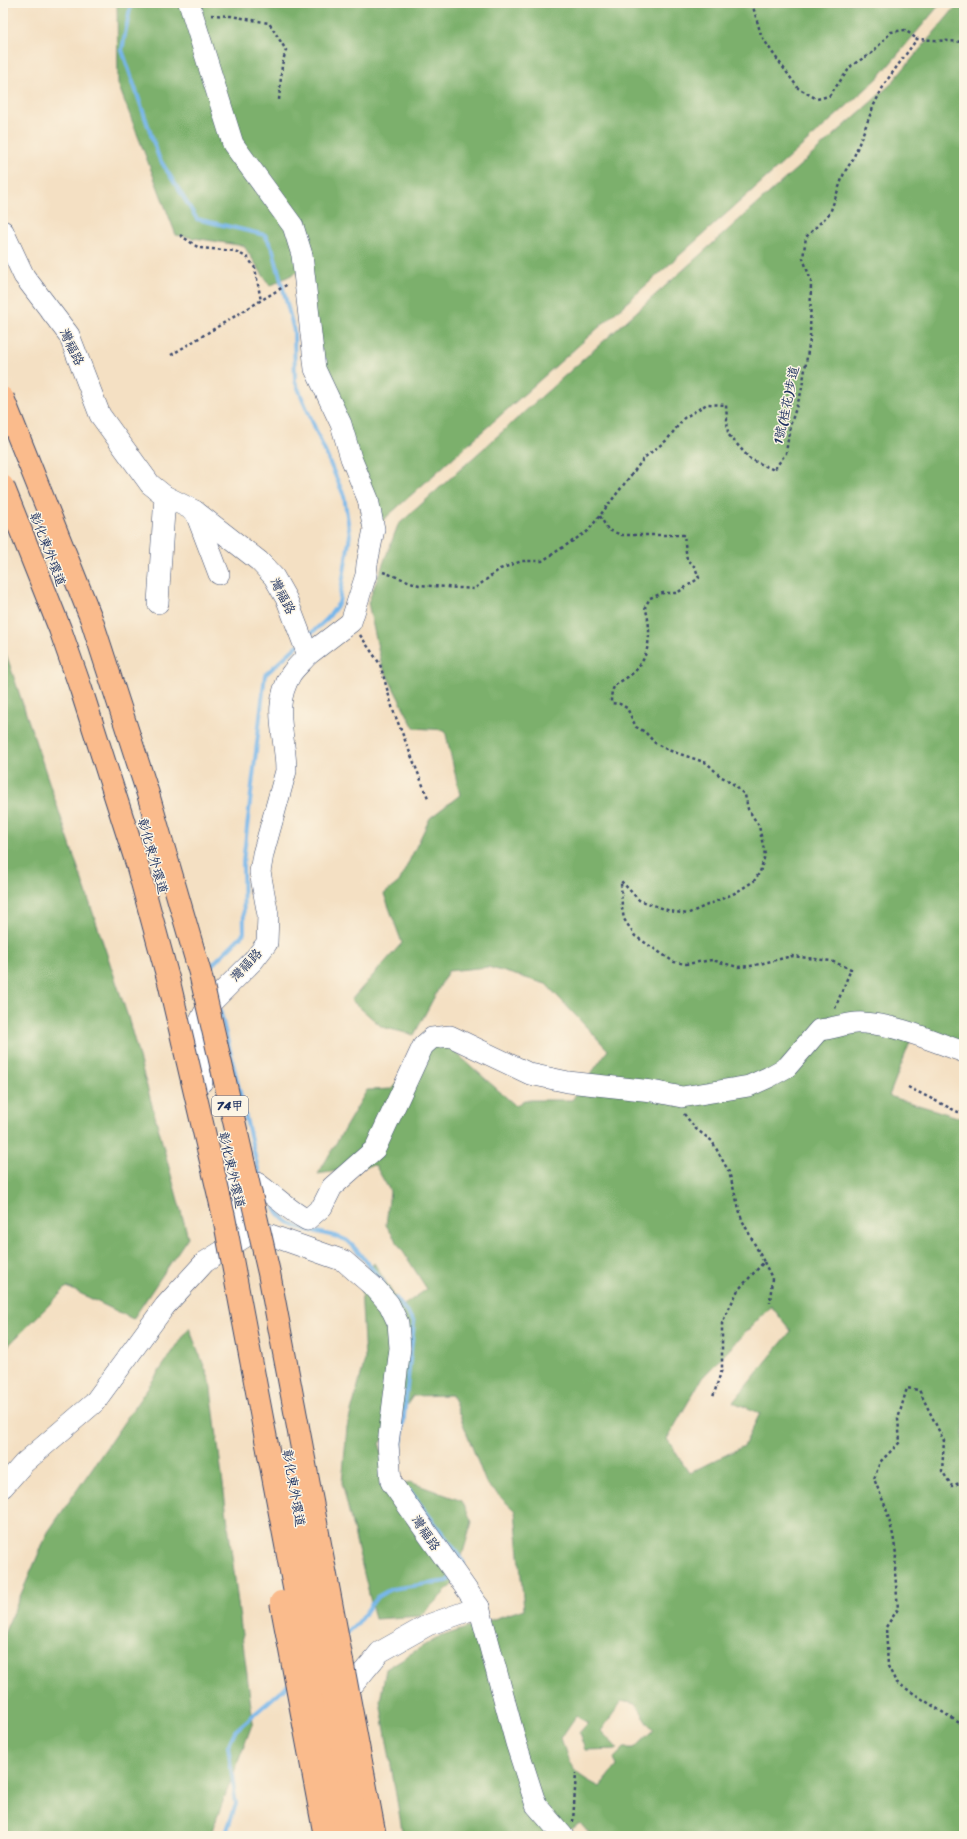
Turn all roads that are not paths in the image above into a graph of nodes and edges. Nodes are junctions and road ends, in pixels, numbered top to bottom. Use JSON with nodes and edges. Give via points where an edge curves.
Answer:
{"nodes":[{"id":1,"x":191,"y":8,"type":"edge"},
{"id":2,"x":3,"y":231,"type":"edge"},
{"id":3,"x":3,"y":398,"type":"edge"},
{"id":4,"x":3,"y":431,"type":"edge"},
{"id":5,"x":3,"y":486,"type":"edge"},
{"id":6,"x":165,"y":496,"type":"junction"},
{"id":7,"x":195,"y":511,"type":"junction"},
{"id":8,"x":3,"y":527,"type":"edge"},
{"id":9,"x":220,"y":574,"type":"dead end"},
{"id":10,"x":158,"y":603,"type":"dead end"},
{"id":11,"x":308,"y":655,"type":"junction"},
{"id":12,"x":227,"y":986,"type":"junction"},
{"id":13,"x":964,"y":1052,"type":"edge"},
{"id":14,"x":242,"y":1186,"type":"junction"},
{"id":15,"x":256,"y":1230,"type":"junction"},
{"id":16,"x":3,"y":1487,"type":"edge"},
{"id":17,"x":479,"y":1607,"type":"junction"},
{"id":18,"x":568,"y":1830,"type":"edge"},
{"id":19,"x":325,"y":1836,"type":"edge"},
{"id":20,"x":341,"y":1836,"type":"edge"},
{"id":21,"x":359,"y":1836,"type":"edge"},
{"id":22,"x":375,"y":1836,"type":"edge"}],
"edges":[{"from":1,"to":11,"type":"street","via":[[233,144],[293,226],[302,255],[315,369],[341,424],[351,458],[368,499],[374,529],[366,575],[351,622]]},
{"from":2,"to":6,"type":"street","name":"灣福路","via":[[24,276],[69,335],[100,415],[150,484]]},
{"from":3,"to":22,"type":"main road","number":"74甲","bridge":true,"via":[[91,618],[148,794],[200,973],[269,1273]]},
{"from":4,"to":21,"type":"main road","name":"彰化東外環道","number":"74甲","bridge":true,"via":[[76,622],[117,741],[155,865],[202,1036],[255,1276]]},
{"from":5,"to":20,"type":"main road","name":"彰化東外環道","number":"74甲","bridge":true,"via":[[81,689],[137,864],[169,982],[224,1217]]},
{"from":6,"to":7,"type":"street","name":"灣福路"},
{"from":6,"to":10,"type":"street"},
{"from":7,"to":9,"type":"street"},
{"from":7,"to":11,"type":"street","name":"灣福路","via":[[259,561],[274,577],[287,600]]},
{"from":8,"to":19,"type":"main road","bridge":true,"via":[[68,695],[156,986],[221,1275]]},
{"from":11,"to":12,"type":"street","name":"灣福路","via":[[292,673],[281,695],[280,719],[286,771],[260,872],[268,915],[267,943],[253,961]]},
{"from":12,"to":14,"type":"street","name":"灣福路","via":[[206,1019],[206,1030]]},
{"from":12,"to":15,"type":"street","name":"灣福路","via":[[204,1013],[196,1027],[197,1057],[229,1195]]},
{"from":13,"to":14,"type":"street","via":[[909,1032],[871,1024],[847,1024],[830,1030],[819,1030],[787,1067],[749,1086],[682,1097],[652,1091],[568,1082],[530,1074],[450,1036],[432,1038],[423,1046],[375,1150],[332,1187],[322,1208],[306,1220],[290,1211],[257,1183]]},
{"from":14,"to":15,"type":"street","name":"灣福路"},
{"from":15,"to":16,"type":"street","via":[[205,1262],[165,1306],[94,1403],[24,1463]]},
{"from":15,"to":17,"type":"street","name":"灣福路","via":[[344,1261],[389,1304],[398,1323],[400,1348],[388,1444],[391,1482]]},
{"from":17,"to":18,"type":"street","name":"灣福路","via":[[516,1743],[536,1804]]},
{"from":17,"to":21,"type":"street","via":[[428,1625],[380,1652],[347,1692],[342,1722]]}]}
